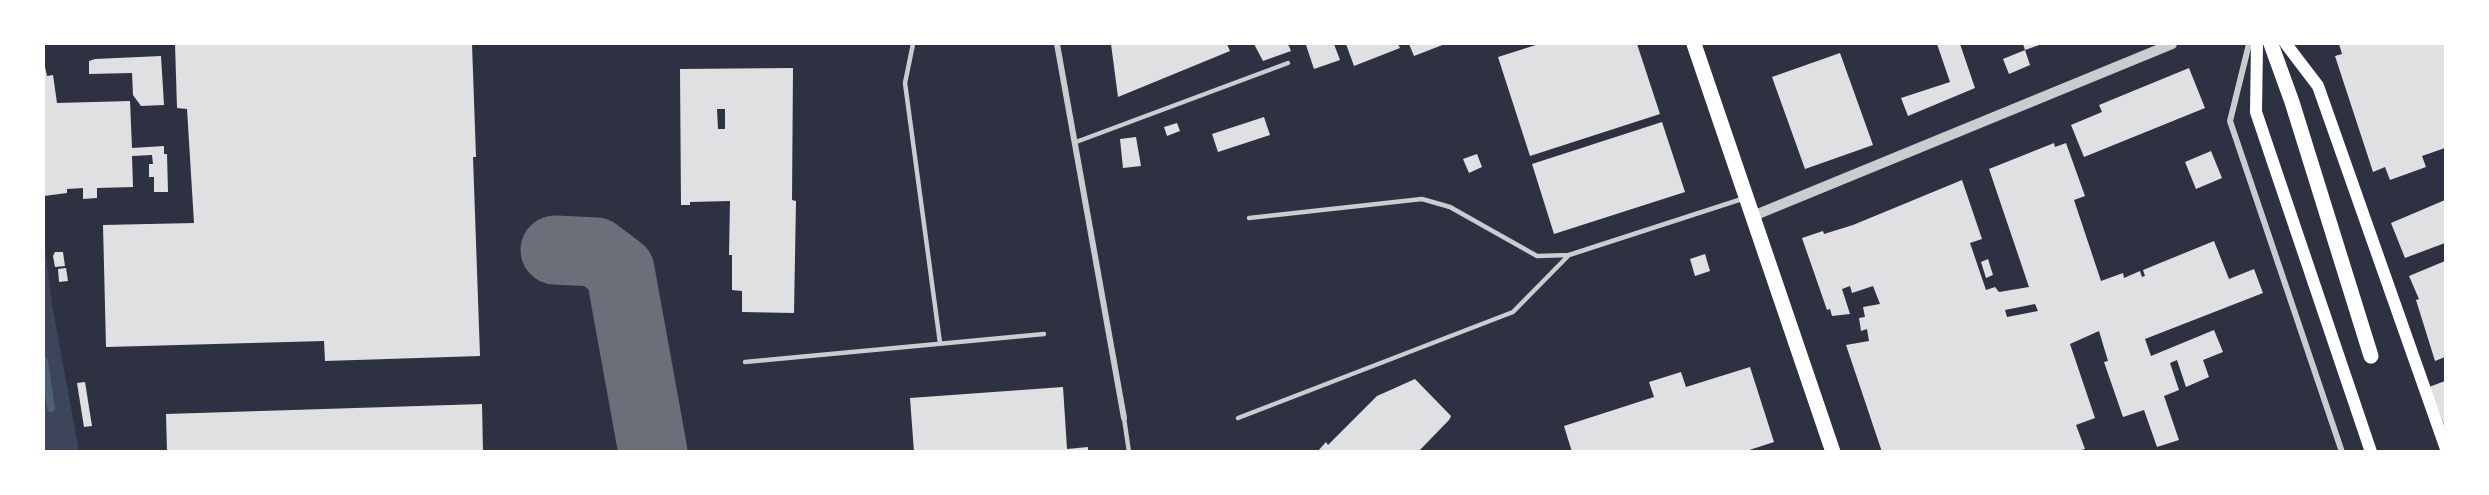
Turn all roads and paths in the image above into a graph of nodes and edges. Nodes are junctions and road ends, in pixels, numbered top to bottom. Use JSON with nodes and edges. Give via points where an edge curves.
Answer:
{"nodes":[{"id":1,"x":913,"y":44,"type":"edge"},
{"id":2,"x":1057,"y":44,"type":"edge"},
{"id":3,"x":1694,"y":44,"type":"edge"},
{"id":4,"x":2172,"y":44,"type":"edge"},
{"id":5,"x":2249,"y":44,"type":"edge"},
{"id":6,"x":2257,"y":44,"type":"edge"},
{"id":7,"x":2271,"y":44,"type":"edge"},
{"id":8,"x":2286,"y":44,"type":"edge"},
{"id":9,"x":1288,"y":63,"type":"dead end"},
{"id":10,"x":1076,"y":142,"type":"junction"},
{"id":11,"x":1747,"y":197,"type":"junction"},
{"id":12,"x":1753,"y":216,"type":"junction"},
{"id":13,"x":1249,"y":218,"type":"dead end"},
{"id":14,"x":1569,"y":255,"type":"junction"},
{"id":15,"x":1044,"y":334,"type":"dead end"},
{"id":16,"x":940,"y":344,"type":"junction"},
{"id":17,"x":2371,"y":356,"type":"dead end"},
{"id":18,"x":745,"y":363,"type":"dead end"},
{"id":19,"x":1124,"y":418,"type":"joint"},
{"id":20,"x":1238,"y":418,"type":"dead end"},
{"id":21,"x":2445,"y":449,"type":"edge"},
{"id":22,"x":1129,"y":452,"type":"edge"},
{"id":23,"x":1833,"y":452,"type":"edge"},
{"id":24,"x":2342,"y":452,"type":"edge"},
{"id":25,"x":2371,"y":452,"type":"edge"}],
"edges":[{"from":1,"to":16,"type":"lane","via":[[904,83]]},
{"from":2,"to":10,"type":"street"},
{"from":3,"to":11,"type":"main road"},
{"from":4,"to":12,"type":"street"},
{"from":5,"to":24,"type":"street","via":[[2229,121]]},
{"from":6,"to":25,"type":"main road","via":[[2256,112]]},
{"from":7,"to":17,"type":"main road"},
{"from":8,"to":21,"type":"main road","via":[[2318,86]]},
{"from":9,"to":10,"type":"lane"},
{"from":10,"to":19,"type":"street"},
{"from":11,"to":12,"type":"main road"},
{"from":11,"to":14,"type":"lane"},
{"from":12,"to":23,"type":"main road"},
{"from":13,"to":14,"type":"lane","via":[[1422,199],[1450,207],[1537,256]]},
{"from":14,"to":20,"type":"lane","via":[[1513,312]]},
{"from":15,"to":16,"type":"lane"},
{"from":16,"to":18,"type":"lane"},
{"from":19,"to":22,"type":"lane"}]}
